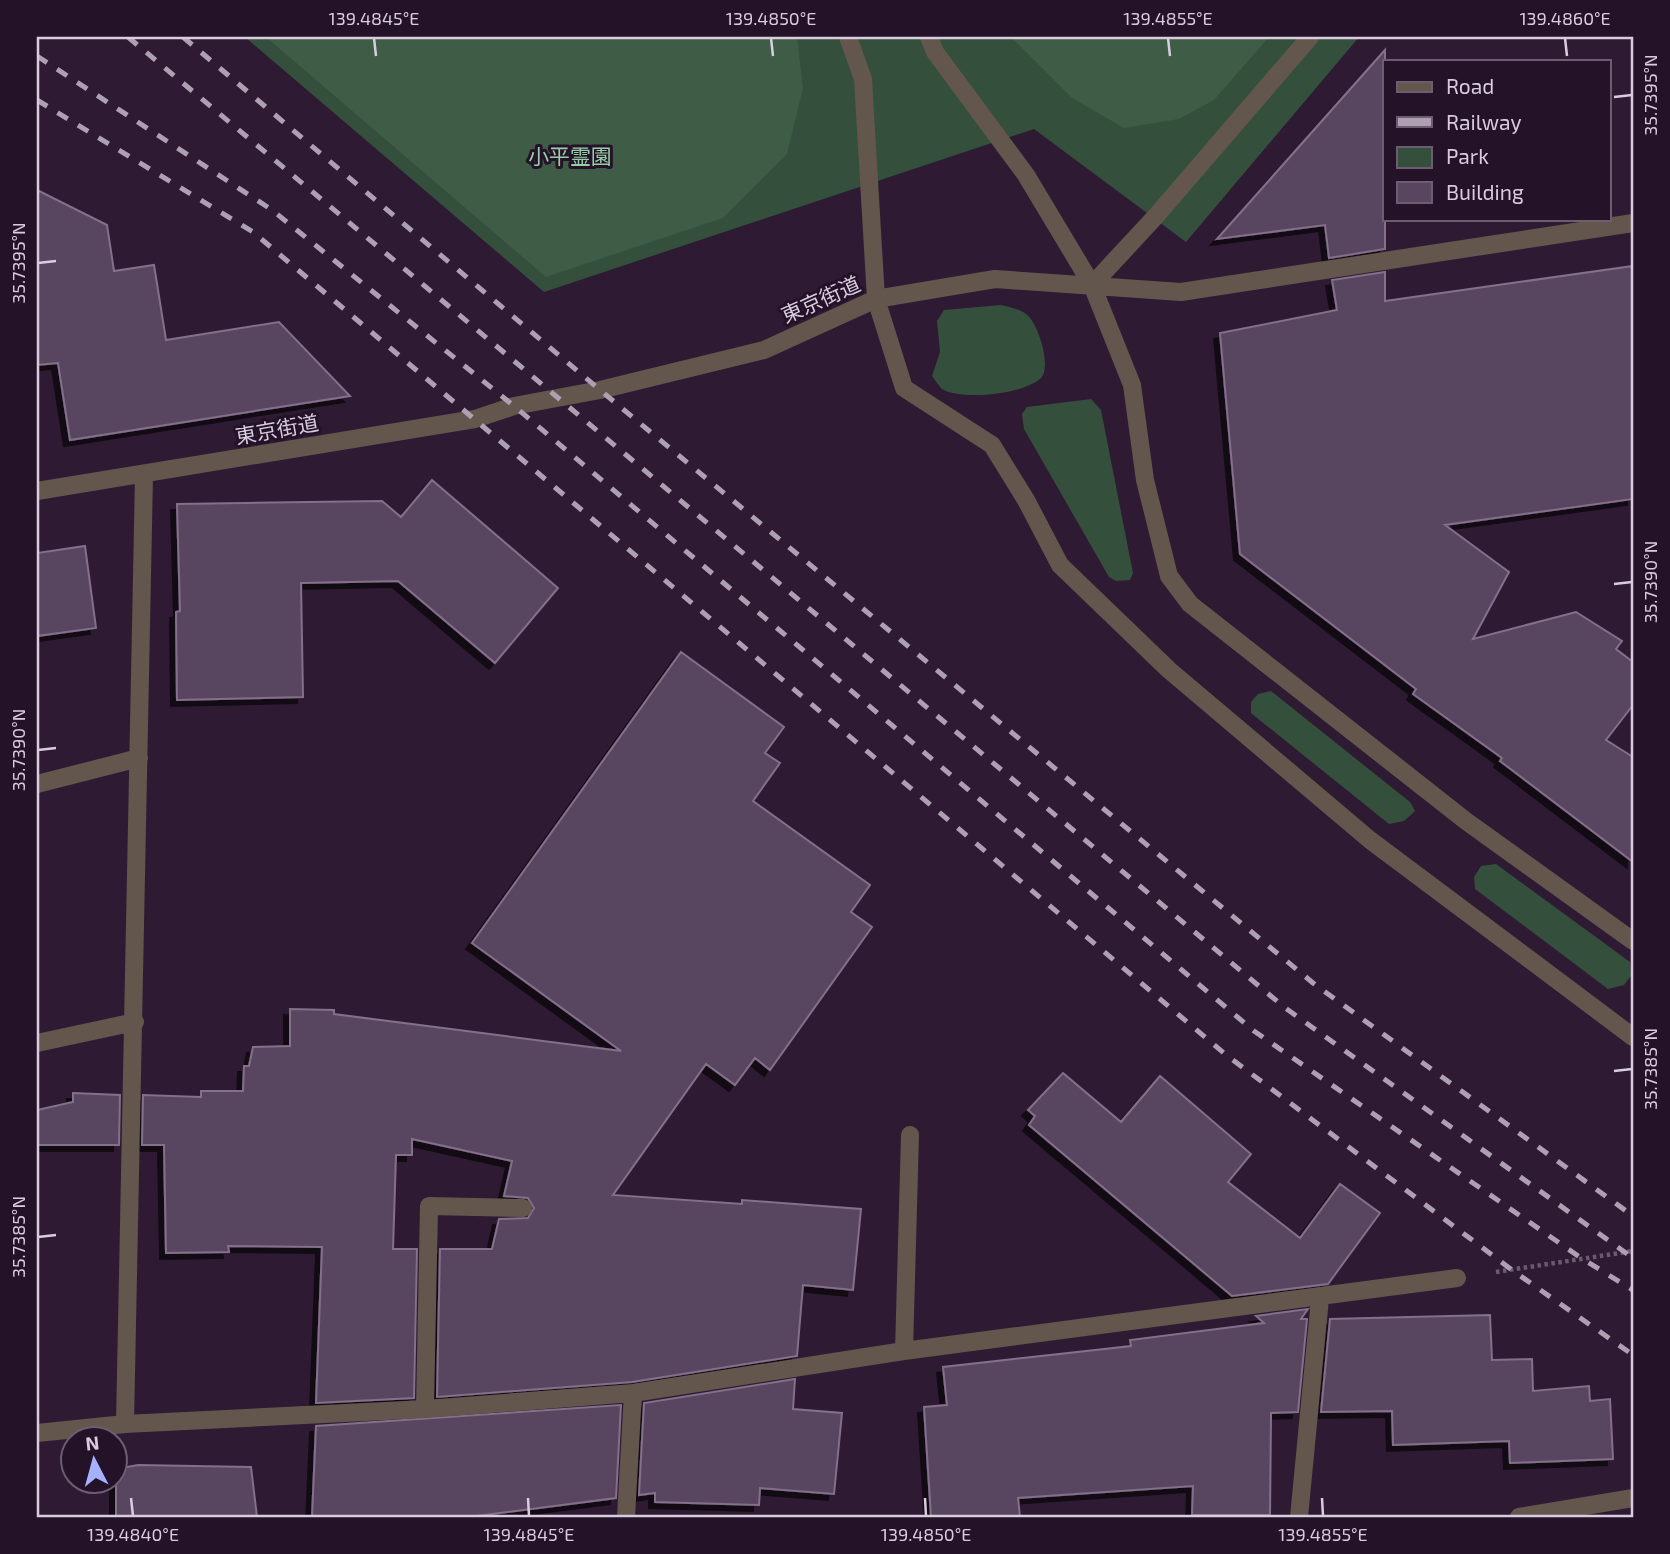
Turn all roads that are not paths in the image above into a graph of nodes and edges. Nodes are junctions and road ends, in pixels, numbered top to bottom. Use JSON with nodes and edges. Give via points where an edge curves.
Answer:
{"nodes":[{"id":1,"x":848,"y":37,"type":"edge"},
{"id":2,"x":929,"y":37,"type":"edge"},
{"id":3,"x":1310,"y":37,"type":"edge"},
{"id":4,"x":1633,"y":223,"type":"edge"},
{"id":5,"x":1092,"y":285,"type":"junction"},
{"id":6,"x":876,"y":299,"type":"junction"},
{"id":7,"x":144,"y":476,"type":"junction"},
{"id":8,"x":37,"y":491,"type":"edge"},
{"id":9,"x":139,"y":758,"type":"junction"},
{"id":10,"x":37,"y":783,"type":"edge"},
{"id":11,"x":1633,"y":941,"type":"edge"},
{"id":12,"x":135,"y":1022,"type":"junction"},
{"id":13,"x":1633,"y":1037,"type":"edge"},
{"id":14,"x":37,"y":1044,"type":"edge"},
{"id":15,"x":910,"y":1135,"type":"dead end"},
{"id":16,"x":523,"y":1208,"type":"dead end"},
{"id":17,"x":1457,"y":1278,"type":"road end"},
{"id":18,"x":1320,"y":1299,"type":"junction"},
{"id":19,"x":904,"y":1351,"type":"junction"},
{"id":20,"x":633,"y":1393,"type":"junction"},
{"id":21,"x":425,"y":1409,"type":"junction"},
{"id":22,"x":125,"y":1424,"type":"joint"},
{"id":23,"x":60,"y":1431,"type":"edge"},
{"id":24,"x":37,"y":1433,"type":"edge"},
{"id":25,"x":1633,"y":1498,"type":"edge"},
{"id":26,"x":626,"y":1517,"type":"edge"},
{"id":27,"x":1299,"y":1517,"type":"edge"},
{"id":28,"x":1519,"y":1517,"type":"edge"}],
"edges":[{"from":1,"to":6,"type":"street","via":[[863,79]]},
{"from":2,"to":5,"type":"street","via":[[934,52],[1026,174]]},
{"from":3,"to":5,"type":"street"},
{"from":4,"to":5,"type":"street","name":"東京街道","via":[[1181,292]]},
{"from":5,"to":6,"type":"street","name":"東京街道","via":[[995,279]]},
{"from":5,"to":11,"type":"street","via":[[1132,385],[1145,481],[1169,576],[1189,604],[1466,821]]},
{"from":6,"to":7,"type":"street","name":"東京街道","via":[[764,350],[613,387],[514,405],[475,419]]},
{"from":6,"to":13,"type":"street","via":[[904,388],[992,445],[1060,565],[1169,670],[1370,839]]},
{"from":7,"to":8,"type":"street","name":"東京街道"},
{"from":7,"to":9,"type":"street"},
{"from":9,"to":10,"type":"street"},
{"from":9,"to":12,"type":"street"},
{"from":12,"to":14,"type":"street"},
{"from":12,"to":22,"type":"street"},
{"from":15,"to":19,"type":"street"},
{"from":16,"to":21,"type":"street","via":[[429,1206]]},
{"from":17,"to":18,"type":"street"},
{"from":18,"to":19,"type":"street"},
{"from":18,"to":27,"type":"street"},
{"from":19,"to":20,"type":"street"},
{"from":20,"to":21,"type":"street"},
{"from":20,"to":26,"type":"street"},
{"from":21,"to":22,"type":"street"},
{"from":23,"to":24,"type":"street"},
{"from":25,"to":28,"type":"street"}]}
